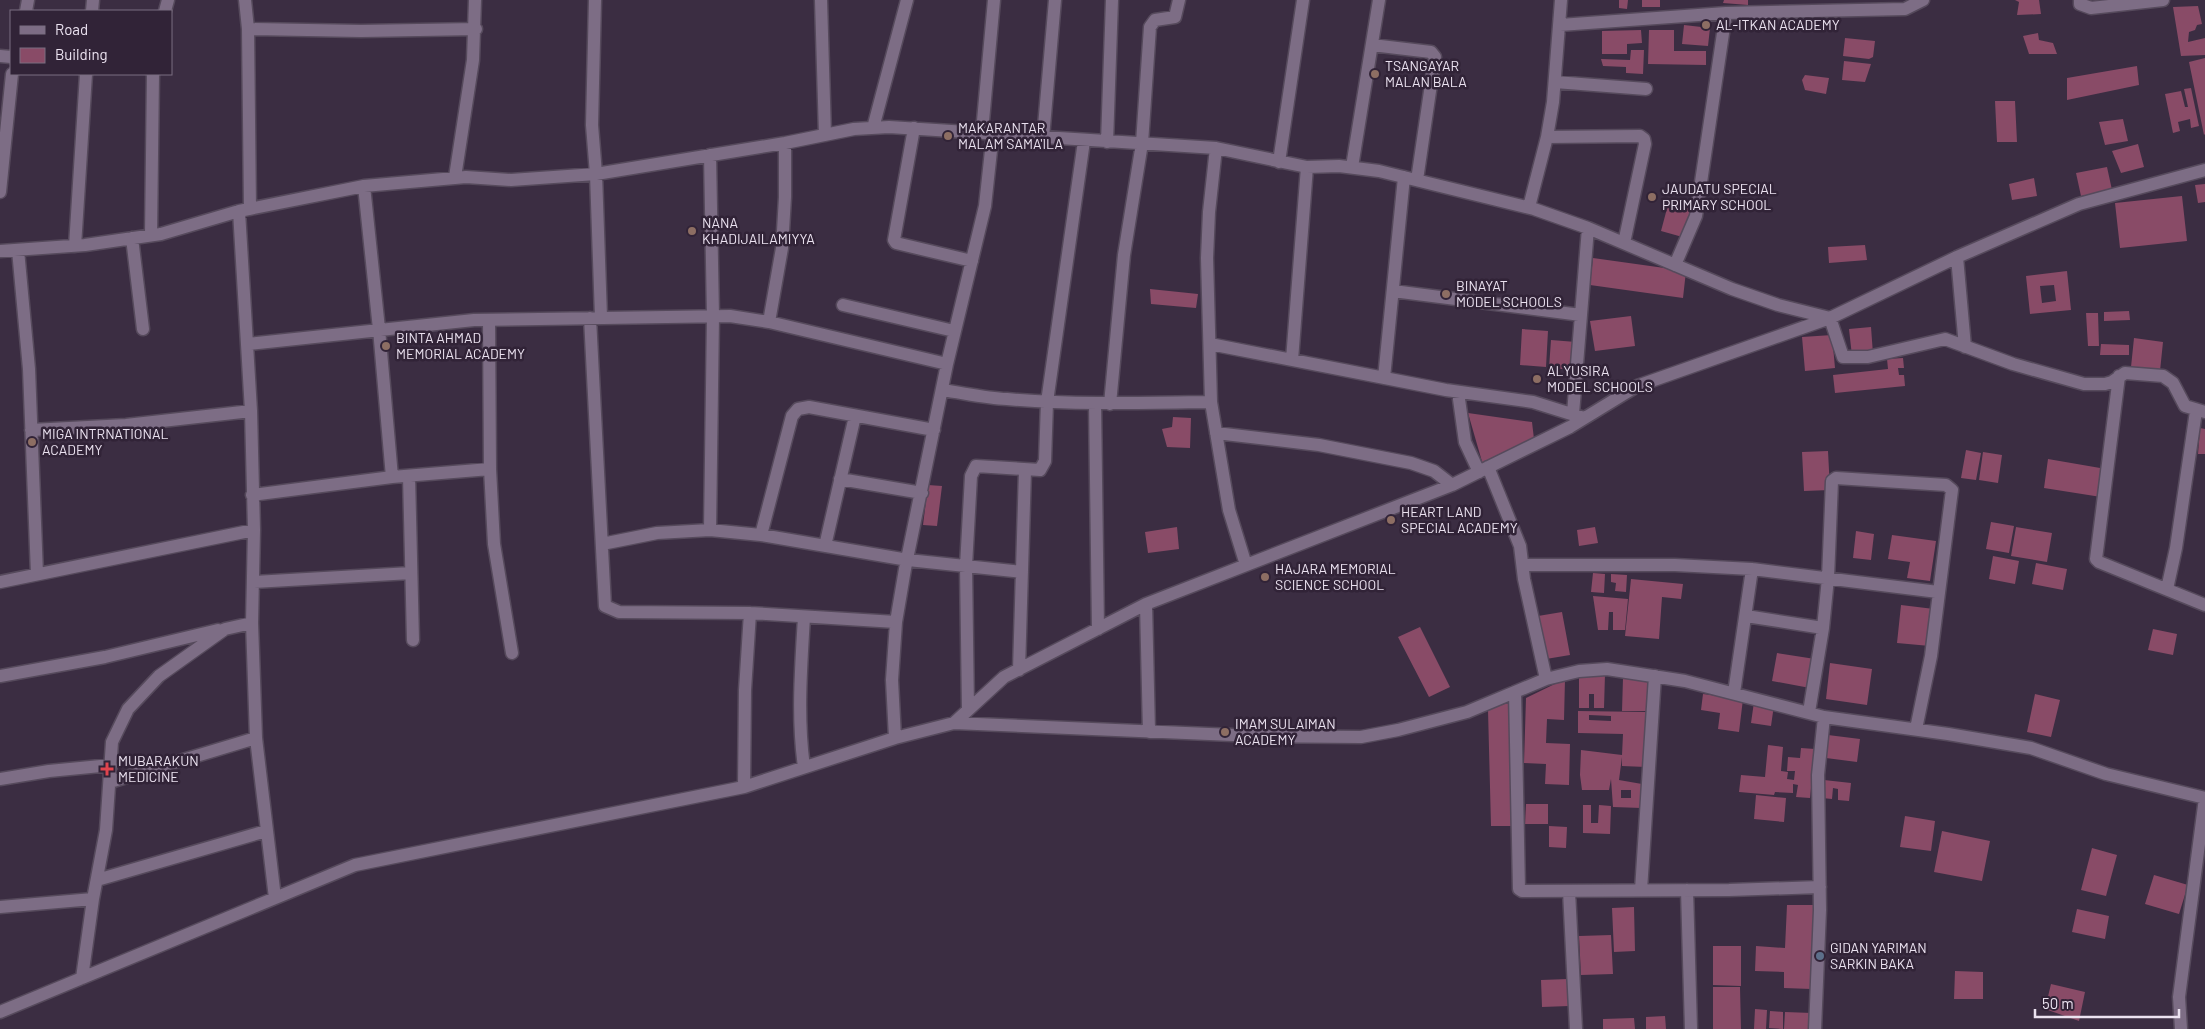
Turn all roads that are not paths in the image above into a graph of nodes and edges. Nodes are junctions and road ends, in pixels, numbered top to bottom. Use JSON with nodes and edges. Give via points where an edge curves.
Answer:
{"nodes":[{"id":1,"x":245,"y":0,"type":"edge"},
{"id":2,"x":476,"y":0,"type":"edge"},
{"id":3,"x":595,"y":0,"type":"edge"},
{"id":4,"x":822,"y":0,"type":"edge"},
{"id":5,"x":906,"y":0,"type":"edge"},
{"id":6,"x":994,"y":0,"type":"edge"},
{"id":7,"x":1055,"y":0,"type":"edge"},
{"id":8,"x":1112,"y":0,"type":"edge"},
{"id":9,"x":1180,"y":0,"type":"edge"},
{"id":10,"x":1303,"y":0,"type":"edge"},
{"id":11,"x":1379,"y":0,"type":"edge"},
{"id":12,"x":1561,"y":0,"type":"edge"},
{"id":13,"x":1923,"y":0,"type":"edge"},
{"id":14,"x":2080,"y":0,"type":"edge"},
{"id":15,"x":2163,"y":0,"type":"edge"},
{"id":16,"x":1808,"y":5,"type":"edge"},
{"id":17,"x":1726,"y":13,"type":"junction"},
{"id":18,"x":1560,"y":25,"type":"junction"},
{"id":19,"x":248,"y":29,"type":"junction"},
{"id":20,"x":476,"y":29,"type":"junction"},
{"id":21,"x":1372,"y":45,"type":"junction"},
{"id":22,"x":12,"y":75,"type":"edge"},
{"id":23,"x":86,"y":75,"type":"edge"},
{"id":24,"x":153,"y":75,"type":"edge"},
{"id":25,"x":1555,"y":82,"type":"junction"},
{"id":26,"x":1646,"y":89,"type":"dead end"},
{"id":27,"x":873,"y":128,"type":"junction"},
{"id":28,"x":914,"y":128,"type":"junction"},
{"id":29,"x":987,"y":132,"type":"junction"},
{"id":30,"x":825,"y":135,"type":"junction"},
{"id":31,"x":1547,"y":137,"type":"junction"},
{"id":32,"x":1044,"y":138,"type":"junction"},
{"id":33,"x":1084,"y":140,"type":"junction"},
{"id":34,"x":1107,"y":142,"type":"junction"},
{"id":35,"x":785,"y":143,"type":"junction"},
{"id":36,"x":1142,"y":144,"type":"junction"},
{"id":37,"x":1216,"y":148,"type":"junction"},
{"id":38,"x":710,"y":155,"type":"junction"},
{"id":39,"x":1279,"y":162,"type":"junction"},
{"id":40,"x":1307,"y":166,"type":"junction"},
{"id":41,"x":1352,"y":167,"type":"junction"},
{"id":42,"x":2205,"y":170,"type":"edge"},
{"id":43,"x":596,"y":174,"type":"junction"},
{"id":44,"x":455,"y":177,"type":"junction"},
{"id":45,"x":1410,"y":178,"type":"junction"},
{"id":46,"x":364,"y":186,"type":"junction"},
{"id":47,"x":0,"y":192,"type":"edge"},
{"id":48,"x":1529,"y":208,"type":"junction"},
{"id":49,"x":244,"y":210,"type":"junction"},
{"id":50,"x":1588,"y":228,"type":"junction"},
{"id":51,"x":151,"y":235,"type":"junction"},
{"id":52,"x":132,"y":238,"type":"junction"},
{"id":53,"x":1624,"y":243,"type":"junction"},
{"id":54,"x":76,"y":246,"type":"junction"},
{"id":55,"x":18,"y":250,"type":"junction"},
{"id":56,"x":0,"y":251,"type":"edge"},
{"id":57,"x":1957,"y":257,"type":"junction"},
{"id":58,"x":972,"y":261,"type":"junction"},
{"id":59,"x":1675,"y":265,"type":"junction"},
{"id":60,"x":1393,"y":291,"type":"junction"},
{"id":61,"x":843,"y":304,"type":"dead end"},
{"id":62,"x":1581,"y":314,"type":"junction"},
{"id":63,"x":713,"y":316,"type":"junction"},
{"id":64,"x":595,"y":317,"type":"junction"},
{"id":65,"x":1830,"y":318,"type":"junction"},
{"id":66,"x":489,"y":320,"type":"junction"},
{"id":67,"x":769,"y":322,"type":"junction"},
{"id":68,"x":143,"y":329,"type":"dead end"},
{"id":69,"x":379,"y":329,"type":"junction"},
{"id":70,"x":954,"y":331,"type":"junction"},
{"id":71,"x":248,"y":344,"type":"junction"},
{"id":72,"x":1210,"y":344,"type":"junction"},
{"id":73,"x":1965,"y":348,"type":"junction"},
{"id":74,"x":1292,"y":360,"type":"junction"},
{"id":75,"x":947,"y":364,"type":"junction"},
{"id":76,"x":2119,"y":376,"type":"junction"},
{"id":77,"x":1384,"y":378,"type":"junction"},
{"id":78,"x":942,"y":390,"type":"junction"},
{"id":79,"x":1458,"y":392,"type":"junction"},
{"id":80,"x":1047,"y":402,"type":"junction"},
{"id":81,"x":1211,"y":402,"type":"junction"},
{"id":82,"x":1095,"y":403,"type":"junction"},
{"id":83,"x":1110,"y":404,"type":"junction"},
{"id":84,"x":251,"y":411,"type":"junction"},
{"id":85,"x":2201,"y":411,"type":"edge"},
{"id":86,"x":855,"y":416,"type":"junction"},
{"id":87,"x":1578,"y":416,"type":"junction"},
{"id":88,"x":31,"y":430,"type":"junction"},
{"id":89,"x":934,"y":430,"type":"junction"},
{"id":90,"x":1216,"y":433,"type":"junction"},
{"id":91,"x":490,"y":469,"type":"junction"},
{"id":92,"x":1025,"y":470,"type":"junction"},
{"id":93,"x":1484,"y":470,"type":"junction"},
{"id":94,"x":409,"y":476,"type":"junction"},
{"id":95,"x":392,"y":477,"type":"junction"},
{"id":96,"x":840,"y":479,"type":"junction"},
{"id":97,"x":1452,"y":485,"type":"junction"},
{"id":98,"x":922,"y":493,"type":"junction"},
{"id":99,"x":252,"y":495,"type":"junction"},
{"id":100,"x":254,"y":530,"type":"junction"},
{"id":101,"x":710,"y":530,"type":"junction"},
{"id":102,"x":761,"y":535,"type":"junction"},
{"id":103,"x":602,"y":544,"type":"junction"},
{"id":104,"x":825,"y":546,"type":"junction"},
{"id":105,"x":908,"y":560,"type":"junction"},
{"id":106,"x":1246,"y":565,"type":"junction"},
{"id":107,"x":1523,"y":565,"type":"junction"},
{"id":108,"x":966,"y":566,"type":"junction"},
{"id":109,"x":1752,"y":569,"type":"junction"},
{"id":110,"x":1022,"y":572,"type":"junction"},
{"id":111,"x":411,"y":573,"type":"junction"},
{"id":112,"x":37,"y":574,"type":"junction"},
{"id":113,"x":1828,"y":578,"type":"junction"},
{"id":114,"x":0,"y":582,"type":"edge"},
{"id":115,"x":253,"y":582,"type":"junction"},
{"id":116,"x":2167,"y":589,"type":"junction"},
{"id":117,"x":1938,"y":592,"type":"junction"},
{"id":118,"x":1146,"y":604,"type":"junction"},
{"id":119,"x":2205,"y":604,"type":"edge"},
{"id":120,"x":750,"y":613,"type":"junction"},
{"id":121,"x":1746,"y":616,"type":"junction"},
{"id":122,"x":804,"y":617,"type":"junction"},
{"id":123,"x":252,"y":622,"type":"junction"},
{"id":124,"x":896,"y":622,"type":"junction"},
{"id":125,"x":225,"y":628,"type":"junction"},
{"id":126,"x":1823,"y":628,"type":"junction"},
{"id":127,"x":1098,"y":629,"type":"junction"},
{"id":128,"x":413,"y":640,"type":"dead end"},
{"id":129,"x":512,"y":653,"type":"dead end"},
{"id":130,"x":1018,"y":670,"type":"junction"},
{"id":131,"x":0,"y":676,"type":"edge"},
{"id":132,"x":1655,"y":676,"type":"junction"},
{"id":133,"x":1546,"y":679,"type":"junction"},
{"id":134,"x":1515,"y":692,"type":"junction"},
{"id":135,"x":1734,"y":693,"type":"junction"},
{"id":136,"x":968,"y":710,"type":"junction"},
{"id":137,"x":1810,"y":712,"type":"junction"},
{"id":138,"x":1824,"y":717,"type":"junction"},
{"id":139,"x":954,"y":724,"type":"junction"},
{"id":140,"x":1916,"y":729,"type":"junction"},
{"id":141,"x":1149,"y":732,"type":"junction"},
{"id":142,"x":256,"y":738,"type":"junction"},
{"id":143,"x":895,"y":738,"type":"junction"},
{"id":144,"x":111,"y":766,"type":"junction"},
{"id":145,"x":804,"y":767,"type":"junction"},
{"id":146,"x":0,"y":779,"type":"edge"},
{"id":147,"x":110,"y":782,"type":"junction"},
{"id":148,"x":744,"y":786,"type":"junction"},
{"id":149,"x":2205,"y":798,"type":"edge"},
{"id":150,"x":2203,"y":830,"type":"edge"},
{"id":151,"x":266,"y":831,"type":"junction"},
{"id":152,"x":97,"y":880,"type":"junction"},
{"id":153,"x":1820,"y":887,"type":"junction"},
{"id":154,"x":1641,"y":890,"type":"junction"},
{"id":155,"x":1687,"y":890,"type":"junction"},
{"id":156,"x":1569,"y":891,"type":"junction"},
{"id":157,"x":275,"y":898,"type":"junction"},
{"id":158,"x":93,"y":900,"type":"junction"},
{"id":159,"x":0,"y":907,"type":"edge"},
{"id":160,"x":82,"y":978,"type":"junction"},
{"id":161,"x":0,"y":1012,"type":"edge"},
{"id":162,"x":1576,"y":1029,"type":"edge"},
{"id":163,"x":1691,"y":1029,"type":"edge"},
{"id":164,"x":1815,"y":1029,"type":"edge"},
{"id":165,"x":2181,"y":1029,"type":"edge"}],
"edges":[{"from":1,"to":19,"type":"street"},
{"from":2,"to":20,"type":"street"},
{"from":3,"to":43,"type":"street","via":[[592,125]]},
{"from":4,"to":30,"type":"street"},
{"from":5,"to":27,"type":"street"},
{"from":6,"to":29,"type":"street"},
{"from":7,"to":32,"type":"street"},
{"from":8,"to":34,"type":"street"},
{"from":9,"to":36,"type":"street","via":[[1175,17],[1155,20],[1150,26]]},
{"from":10,"to":39,"type":"street"},
{"from":11,"to":21,"type":"street"},
{"from":12,"to":18,"type":"street"},
{"from":13,"to":16,"type":"street","via":[[1906,9]]},
{"from":14,"to":15,"type":"street","via":[[2080,4],[2091,8]]},
{"from":16,"to":17,"type":"street"},
{"from":17,"to":18,"type":"street"},
{"from":17,"to":59,"type":"street","via":[[1696,216]]},
{"from":18,"to":25,"type":"street"},
{"from":19,"to":20,"type":"street"},
{"from":19,"to":49,"type":"street"},
{"from":20,"to":44,"type":"street"},
{"from":21,"to":41,"type":"street"},
{"from":21,"to":45,"type":"street","via":[[1431,52],[1435,57]]},
{"from":22,"to":47,"type":"street"},
{"from":23,"to":54,"type":"street"},
{"from":24,"to":51,"type":"street"},
{"from":25,"to":26,"type":"street"},
{"from":25,"to":31,"type":"street"},
{"from":27,"to":28,"type":"street"},
{"from":27,"to":30,"type":"street"},
{"from":28,"to":29,"type":"street"},
{"from":28,"to":58,"type":"street","via":[[894,240],[896,244]]},
{"from":29,"to":32,"type":"street"},
{"from":29,"to":58,"type":"street","via":[[984,206]]},
{"from":30,"to":35,"type":"street"},
{"from":31,"to":48,"type":"street"},
{"from":31,"to":53,"type":"street","via":[[1640,136],[1644,139]]},
{"from":32,"to":33,"type":"street"},
{"from":33,"to":34,"type":"street"},
{"from":33,"to":80,"type":"street"},
{"from":34,"to":36,"type":"street"},
{"from":35,"to":38,"type":"street"},
{"from":35,"to":67,"type":"street","via":[[782,248]]},
{"from":36,"to":37,"type":"street"},
{"from":36,"to":83,"type":"street","via":[[1123,264]]},
{"from":37,"to":39,"type":"street"},
{"from":37,"to":72,"type":"street","via":[[1207,258]]},
{"from":38,"to":43,"type":"street"},
{"from":38,"to":63,"type":"street"},
{"from":39,"to":40,"type":"street"},
{"from":40,"to":41,"type":"street"},
{"from":40,"to":74,"type":"street"},
{"from":41,"to":45,"type":"street"},
{"from":42,"to":57,"type":"street","via":[[2078,204]]},
{"from":43,"to":44,"type":"street","via":[[511,180]]},
{"from":43,"to":64,"type":"street"},
{"from":44,"to":46,"type":"street"},
{"from":45,"to":48,"type":"street"},
{"from":45,"to":60,"type":"street"},
{"from":46,"to":49,"type":"street"},
{"from":46,"to":69,"type":"street"},
{"from":48,"to":50,"type":"street"},
{"from":49,"to":51,"type":"street"},
{"from":49,"to":71,"type":"street"},
{"from":50,"to":53,"type":"street"},
{"from":50,"to":62,"type":"street"},
{"from":51,"to":52,"type":"street"},
{"from":52,"to":54,"type":"street"},
{"from":52,"to":68,"type":"street"},
{"from":53,"to":59,"type":"street"},
{"from":54,"to":55,"type":"street"},
{"from":55,"to":56,"type":"street"},
{"from":55,"to":88,"type":"street"},
{"from":57,"to":65,"type":"street"},
{"from":57,"to":73,"type":"street"},
{"from":58,"to":70,"type":"street"},
{"from":59,"to":65,"type":"street","via":[[1769,302]]},
{"from":60,"to":62,"type":"street"},
{"from":60,"to":77,"type":"street"},
{"from":61,"to":70,"type":"street"},
{"from":62,"to":87,"type":"street"},
{"from":63,"to":64,"type":"street"},
{"from":63,"to":67,"type":"street"},
{"from":63,"to":101,"type":"street"},
{"from":64,"to":66,"type":"street"},
{"from":64,"to":103,"type":"street"},
{"from":65,"to":73,"type":"street","via":[[1843,357],[1868,357],[1945,339]]},
{"from":65,"to":87,"type":"street","via":[[1637,386]]},
{"from":66,"to":69,"type":"street"},
{"from":66,"to":91,"type":"street"},
{"from":67,"to":75,"type":"street"},
{"from":69,"to":71,"type":"street"},
{"from":69,"to":95,"type":"street"},
{"from":70,"to":75,"type":"street"},
{"from":71,"to":84,"type":"street"},
{"from":72,"to":74,"type":"street"},
{"from":72,"to":81,"type":"street"},
{"from":73,"to":76,"type":"street","via":[[2084,384],[2105,384]]},
{"from":74,"to":77,"type":"street"},
{"from":75,"to":78,"type":"street"},
{"from":76,"to":85,"type":"street","via":[[2125,373],[2163,376],[2170,379],[2185,406]]},
{"from":76,"to":116,"type":"street","via":[[2096,559]]},
{"from":77,"to":79,"type":"street"},
{"from":78,"to":80,"type":"street"},
{"from":78,"to":89,"type":"street"},
{"from":79,"to":87,"type":"street","via":[[1533,402]]},
{"from":79,"to":93,"type":"street","via":[[1465,442]]},
{"from":80,"to":82,"type":"street"},
{"from":80,"to":92,"type":"street","via":[[1045,461],[1040,470]]},
{"from":81,"to":83,"type":"street"},
{"from":81,"to":90,"type":"street"},
{"from":82,"to":83,"type":"street"},
{"from":82,"to":127,"type":"street"},
{"from":84,"to":88,"type":"street","via":[[126,425]]},
{"from":84,"to":99,"type":"street"},
{"from":85,"to":116,"type":"street"},
{"from":86,"to":89,"type":"street"},
{"from":86,"to":96,"type":"street"},
{"from":86,"to":102,"type":"street","via":[[809,407],[798,409],[792,416]]},
{"from":87,"to":93,"type":"street"},
{"from":88,"to":112,"type":"street"},
{"from":89,"to":98,"type":"street"},
{"from":90,"to":97,"type":"street","via":[[1318,446],[1411,463],[1434,471]]},
{"from":90,"to":106,"type":"street","via":[[1229,510]]},
{"from":91,"to":94,"type":"street"},
{"from":91,"to":129,"type":"street","via":[[494,544]]},
{"from":92,"to":108,"type":"street","via":[[976,466],[972,472]]},
{"from":92,"to":110,"type":"street"},
{"from":93,"to":97,"type":"street"},
{"from":93,"to":107,"type":"street","via":[[1516,535]]},
{"from":94,"to":95,"type":"street"},
{"from":94,"to":111,"type":"street"},
{"from":95,"to":99,"type":"street"},
{"from":96,"to":98,"type":"street"},
{"from":96,"to":104,"type":"street"},
{"from":97,"to":106,"type":"street"},
{"from":98,"to":105,"type":"street"},
{"from":99,"to":100,"type":"street"},
{"from":100,"to":112,"type":"street"},
{"from":100,"to":115,"type":"street"},
{"from":101,"to":102,"type":"street"},
{"from":101,"to":103,"type":"street","via":[[657,533]]},
{"from":102,"to":104,"type":"street"},
{"from":103,"to":120,"type":"street","via":[[605,606],[612,610]]},
{"from":104,"to":105,"type":"street"},
{"from":105,"to":108,"type":"street"},
{"from":105,"to":124,"type":"street"},
{"from":106,"to":118,"type":"street"},
{"from":107,"to":109,"type":"street","via":[[1675,565]]},
{"from":107,"to":133,"type":"street"},
{"from":108,"to":110,"type":"street"},
{"from":108,"to":136,"type":"street"},
{"from":109,"to":113,"type":"street"},
{"from":109,"to":121,"type":"street"},
{"from":110,"to":130,"type":"street"},
{"from":111,"to":115,"type":"street"},
{"from":111,"to":128,"type":"street"},
{"from":112,"to":114,"type":"street"},
{"from":113,"to":117,"type":"street"},
{"from":113,"to":117,"type":"street","via":[[1834,479],[1946,485],[1952,490]]},
{"from":113,"to":126,"type":"street"},
{"from":115,"to":123,"type":"street"},
{"from":116,"to":119,"type":"street"},
{"from":117,"to":140,"type":"street","via":[[1931,656]]},
{"from":118,"to":127,"type":"street"},
{"from":118,"to":141,"type":"street"},
{"from":120,"to":122,"type":"street"},
{"from":120,"to":148,"type":"street"},
{"from":121,"to":126,"type":"street"},
{"from":121,"to":135,"type":"street"},
{"from":122,"to":124,"type":"street"},
{"from":122,"to":145,"type":"street","via":[[799,734]]},
{"from":123,"to":125,"type":"street"},
{"from":123,"to":142,"type":"street"},
{"from":124,"to":143,"type":"street","via":[[892,680]]},
{"from":125,"to":131,"type":"street","via":[[105,657]]},
{"from":125,"to":144,"type":"street","via":[[159,676],[128,708],[112,742]]},
{"from":126,"to":137,"type":"street"},
{"from":127,"to":130,"type":"street"},
{"from":130,"to":136,"type":"street"},
{"from":132,"to":133,"type":"street","via":[[1607,669],[1579,670]]},
{"from":132,"to":135,"type":"street"},
{"from":132,"to":154,"type":"street"},
{"from":133,"to":134,"type":"street"},
{"from":134,"to":141,"type":"street","via":[[1467,712],[1361,737]]},
{"from":134,"to":156,"type":"street","via":[[1519,889],[1526,892]]},
{"from":135,"to":137,"type":"street"},
{"from":136,"to":139,"type":"street"},
{"from":137,"to":138,"type":"street"},
{"from":138,"to":140,"type":"street"},
{"from":138,"to":153,"type":"street","via":[[1818,775]]},
{"from":139,"to":141,"type":"street"},
{"from":139,"to":143,"type":"street"},
{"from":140,"to":149,"type":"street","via":[[2031,748],[2106,774]]},
{"from":142,"to":147,"type":"street"},
{"from":142,"to":151,"type":"street"},
{"from":143,"to":145,"type":"street"},
{"from":144,"to":146,"type":"street"},
{"from":144,"to":147,"type":"street"},
{"from":145,"to":148,"type":"street"},
{"from":147,"to":152,"type":"street"},
{"from":148,"to":157,"type":"street","via":[[355,865]]},
{"from":149,"to":150,"type":"street"},
{"from":150,"to":165,"type":"street","via":[[2179,997]]},
{"from":151,"to":152,"type":"street"},
{"from":151,"to":157,"type":"street"},
{"from":152,"to":158,"type":"street"},
{"from":153,"to":155,"type":"street"},
{"from":153,"to":164,"type":"street"},
{"from":154,"to":155,"type":"street"},
{"from":154,"to":156,"type":"street"},
{"from":155,"to":163,"type":"street"},
{"from":156,"to":162,"type":"street"},
{"from":157,"to":160,"type":"street"},
{"from":158,"to":159,"type":"street"},
{"from":158,"to":160,"type":"street"},
{"from":160,"to":161,"type":"street"}]}
